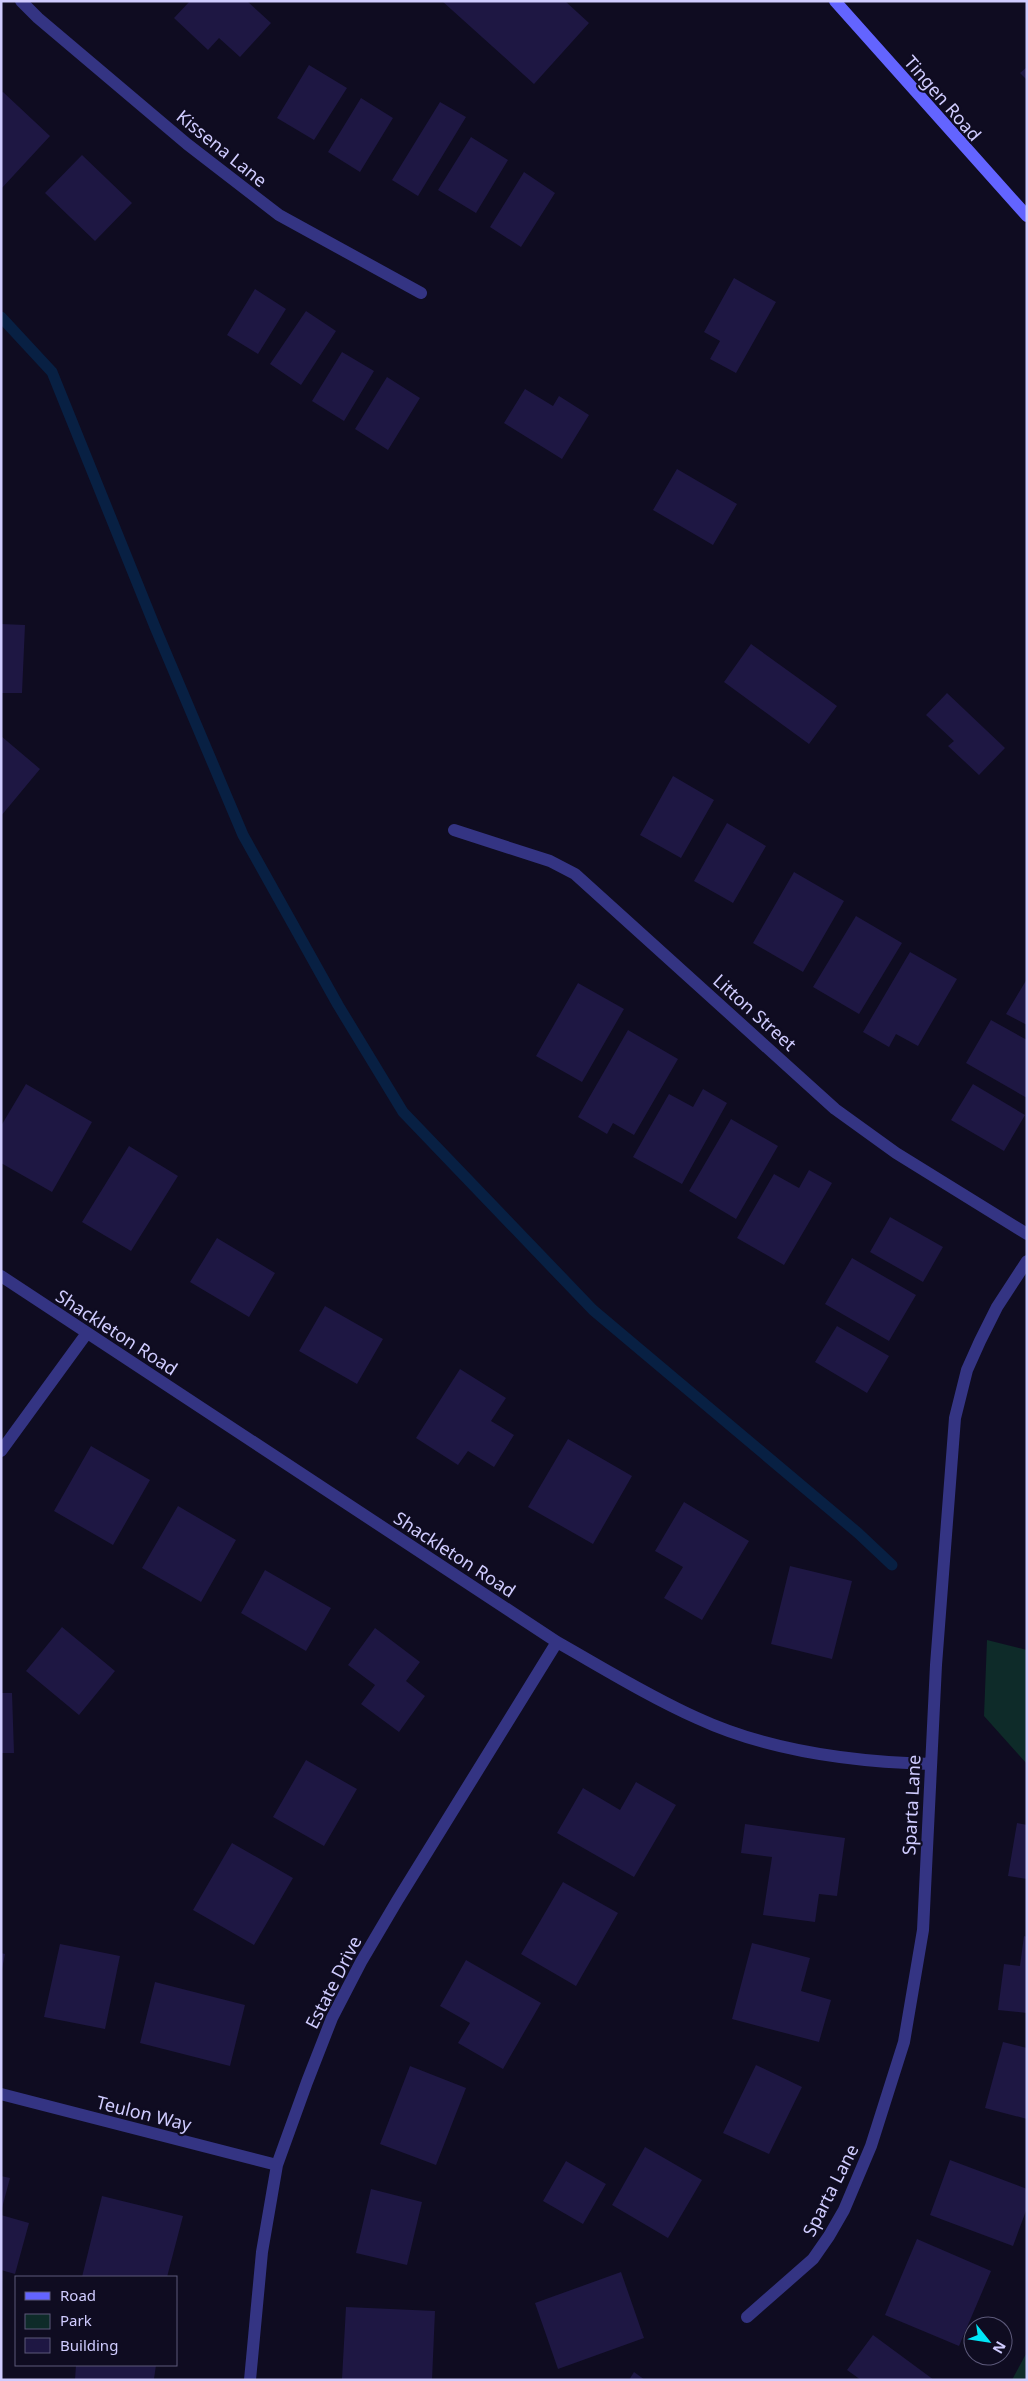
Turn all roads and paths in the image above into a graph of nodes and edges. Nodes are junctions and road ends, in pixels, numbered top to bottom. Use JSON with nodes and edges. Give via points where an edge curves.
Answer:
{"nodes":[{"id":1,"x":21,"y":1,"type":"edge"},
{"id":2,"x":835,"y":1,"type":"edge"},
{"id":3,"x":1027,"y":216,"type":"edge"},
{"id":4,"x":421,"y":293,"type":"dead end"},
{"id":5,"x":454,"y":830,"type":"dead end"},
{"id":6,"x":1027,"y":1234,"type":"edge"},
{"id":7,"x":1027,"y":1261,"type":"edge"},
{"id":8,"x":1,"y":1276,"type":"edge"},
{"id":9,"x":87,"y":1334,"type":"junction"},
{"id":10,"x":1,"y":1451,"type":"edge"},
{"id":11,"x":556,"y":1642,"type":"junction"},
{"id":12,"x":931,"y":1764,"type":"junction"},
{"id":13,"x":1,"y":2094,"type":"edge"},
{"id":14,"x":277,"y":2165,"type":"junction"},
{"id":15,"x":747,"y":2317,"type":"dead end"},
{"id":16,"x":250,"y":2380,"type":"edge"}],
"edges":[{"from":1,"to":4,"type":"street","name":"Kissena Lane","via":[[187,144],[279,215]]},
{"from":2,"to":3,"type":"street","name":"Tingen Road"},
{"from":5,"to":6,"type":"street","name":"Litton Street","via":[[550,862],[575,874],[835,1109],[896,1153]]},
{"from":7,"to":12,"type":"street","name":"Sparta Lane","via":[[997,1306],[980,1341],[967,1370],[955,1418]]},
{"from":8,"to":9,"type":"street","name":"Shackleton Road"},
{"from":9,"to":10,"type":"street"},
{"from":9,"to":11,"type":"street","name":"Shackleton Road"},
{"from":11,"to":12,"type":"street","name":"Shackleton Road","via":[[646,1694],[698,1719],[750,1738],[790,1748]]},
{"from":11,"to":14,"type":"street","name":"Estate Drive","via":[[361,1962],[306,2082]]},
{"from":12,"to":15,"type":"street","name":"Sparta Lane","via":[[923,1930],[913,1995],[904,2042],[871,2146],[844,2210],[813,2259]]},
{"from":13,"to":14,"type":"street","name":"Teulon Way"},
{"from":14,"to":16,"type":"street","name":"Estate Drive","via":[[262,2252]]}]}
